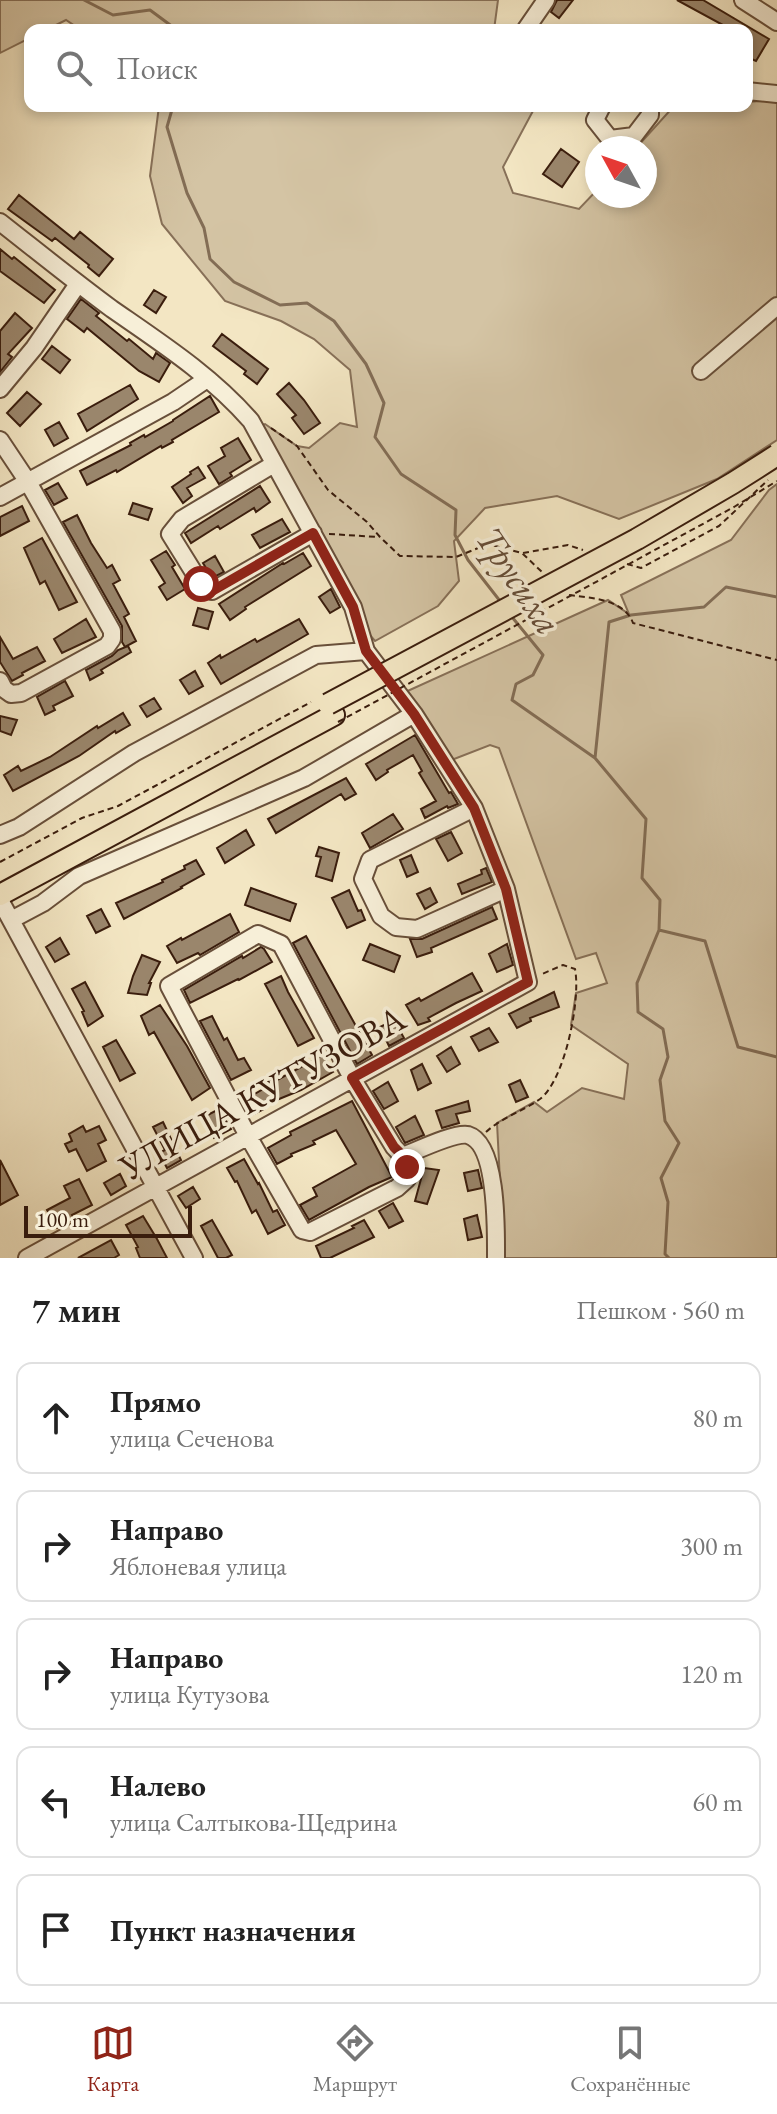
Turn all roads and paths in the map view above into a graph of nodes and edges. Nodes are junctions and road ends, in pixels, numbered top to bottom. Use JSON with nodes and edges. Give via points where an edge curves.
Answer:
{"nodes":[{"id":1,"x":546,"y":0,"type":"edge"},
{"id":2,"x":743,"y":0,"type":"edge"},
{"id":3,"x":777,"y":22,"type":"edge"},
{"id":4,"x":529,"y":24,"type":"edge"},
{"id":5,"x":753,"y":92,"type":"edge"},
{"id":6,"x":777,"y":94,"type":"edge"},
{"id":7,"x":599,"y":112,"type":"edge"},
{"id":8,"x":650,"y":112,"type":"edge"},
{"id":9,"x":0,"y":222,"type":"edge"},
{"id":10,"x":78,"y":284,"type":"junction"},
{"id":11,"x":777,"y":306,"type":"edge"},
{"id":12,"x":701,"y":371,"type":"dead end"},
{"id":13,"x":207,"y":379,"type":"junction"},
{"id":14,"x":0,"y":389,"type":"edge"},
{"id":15,"x":265,"y":424,"type":"dead end"},
{"id":16,"x":0,"y":440,"type":"edge"},
{"id":17,"x":777,"y":455,"type":"edge"},
{"id":18,"x":274,"y":464,"type":"junction"},
{"id":19,"x":777,"y":471,"type":"edge"},
{"id":20,"x":777,"y":481,"type":"edge"},
{"id":21,"x":28,"y":482,"type":"junction"},
{"id":22,"x":0,"y":497,"type":"edge"},
{"id":23,"x":313,"y":533,"type":"junction"},
{"id":24,"x":380,"y":537,"type":"junction"},
{"id":25,"x":488,"y":544,"type":"dead end"},
{"id":26,"x":608,"y":600,"type":"dead end"},
{"id":27,"x":366,"y":651,"type":"junction"},
{"id":28,"x":777,"y":660,"type":"edge"},
{"id":29,"x":0,"y":681,"type":"edge"},
{"id":30,"x":327,"y":711,"type":"junction"},
{"id":31,"x":414,"y":714,"type":"junction"},
{"id":32,"x":474,"y":808,"type":"junction"},
{"id":33,"x":0,"y":835,"type":"edge"},
{"id":34,"x":0,"y":862,"type":"edge"},
{"id":35,"x":0,"y":881,"type":"edge"},
{"id":36,"x":506,"y":889,"type":"junction"},
{"id":37,"x":0,"y":898,"type":"edge"},
{"id":38,"x":11,"y":920,"type":"junction"},
{"id":39,"x":528,"y":982,"type":"junction"},
{"id":40,"x":352,"y":1078,"type":"junction"},
{"id":41,"x":248,"y":1136,"type":"junction"},
{"id":42,"x":478,"y":1142,"type":"junction"},
{"id":43,"x":403,"y":1156,"type":"junction"},
{"id":44,"x":156,"y":1188,"type":"junction"},
{"id":45,"x":27,"y":1258,"type":"edge"},
{"id":46,"x":194,"y":1258,"type":"edge"},
{"id":47,"x":496,"y":1258,"type":"edge"}],
"edges":[{"from":1,"to":4,"type":"street"},
{"from":2,"to":3,"type":"street"},
{"from":5,"to":6,"type":"street"},
{"from":7,"to":8,"type":"street","via":[[595,120],[610,139],[634,136]]},
{"from":9,"to":10,"type":"street"},
{"from":10,"to":13,"type":"street"},
{"from":10,"to":14,"type":"street"},
{"from":11,"to":12,"type":"street"},
{"from":13,"to":18,"type":"street","via":[[251,421]]},
{"from":13,"to":21,"type":"street"},
{"from":15,"to":24,"type":"path","via":[[297,446],[328,490]]},
{"from":16,"to":21,"type":"street"},
{"from":17,"to":30,"type":"main road","bridge":true},
{"from":18,"to":23,"type":"street"},
{"from":18,"to":23,"type":"street","via":[[182,519],[170,534],[201,584],[212,591]]},
{"from":19,"to":30,"type":"main road","via":[[683,526]]},
{"from":20,"to":30,"type":"path","bridge":true},
{"from":21,"to":22,"type":"street"},
{"from":21,"to":29,"type":"street","via":[[112,639],[21,693],[11,694]]},
{"from":23,"to":24,"type":"path"},
{"from":23,"to":27,"type":"street","via":[[353,607]]},
{"from":24,"to":25,"type":"path","via":[[400,556],[456,557]]},
{"from":26,"to":28,"type":"path","via":[[631,615],[633,623]]},
{"from":27,"to":31,"type":"street"},
{"from":27,"to":33,"type":"street","via":[[316,655],[134,753]]},
{"from":30,"to":34,"type":"path","via":[[82,818]]},
{"from":30,"to":35,"type":"main road"},
{"from":30,"to":37,"type":"main road"},
{"from":31,"to":32,"type":"street"},
{"from":31,"to":38,"type":"street","via":[[304,778],[79,876]]},
{"from":32,"to":36,"type":"street"},
{"from":32,"to":36,"type":"street","via":[[370,860],[363,879],[381,916],[396,927],[417,929]]},
{"from":36,"to":39,"type":"street"},
{"from":37,"to":38,"type":"street"},
{"from":38,"to":44,"type":"street"},
{"from":39,"to":40,"type":"street","name":"УЛИЦА КУТУЗОВА"},
{"from":39,"to":42,"type":"path","via":[[563,965],[575,969],[575,1011],[564,1062],[543,1097],[489,1129]]},
{"from":40,"to":41,"type":"street","name":"УЛИЦА КУТУЗОВА"},
{"from":40,"to":41,"type":"street","via":[[281,944],[258,934],[169,986]]},
{"from":40,"to":43,"type":"street"},
{"from":41,"to":43,"type":"street","via":[[302,1230],[310,1232],[397,1188],[407,1179]]},
{"from":41,"to":44,"type":"street","name":"УЛИЦА КУТУЗОВА"},
{"from":42,"to":43,"type":"street","via":[[457,1136]]},
{"from":42,"to":47,"type":"street","via":[[492,1180]]},
{"from":44,"to":45,"type":"street","name":"УЛИЦА КУТУЗОВА"},
{"from":44,"to":46,"type":"street"}]}
